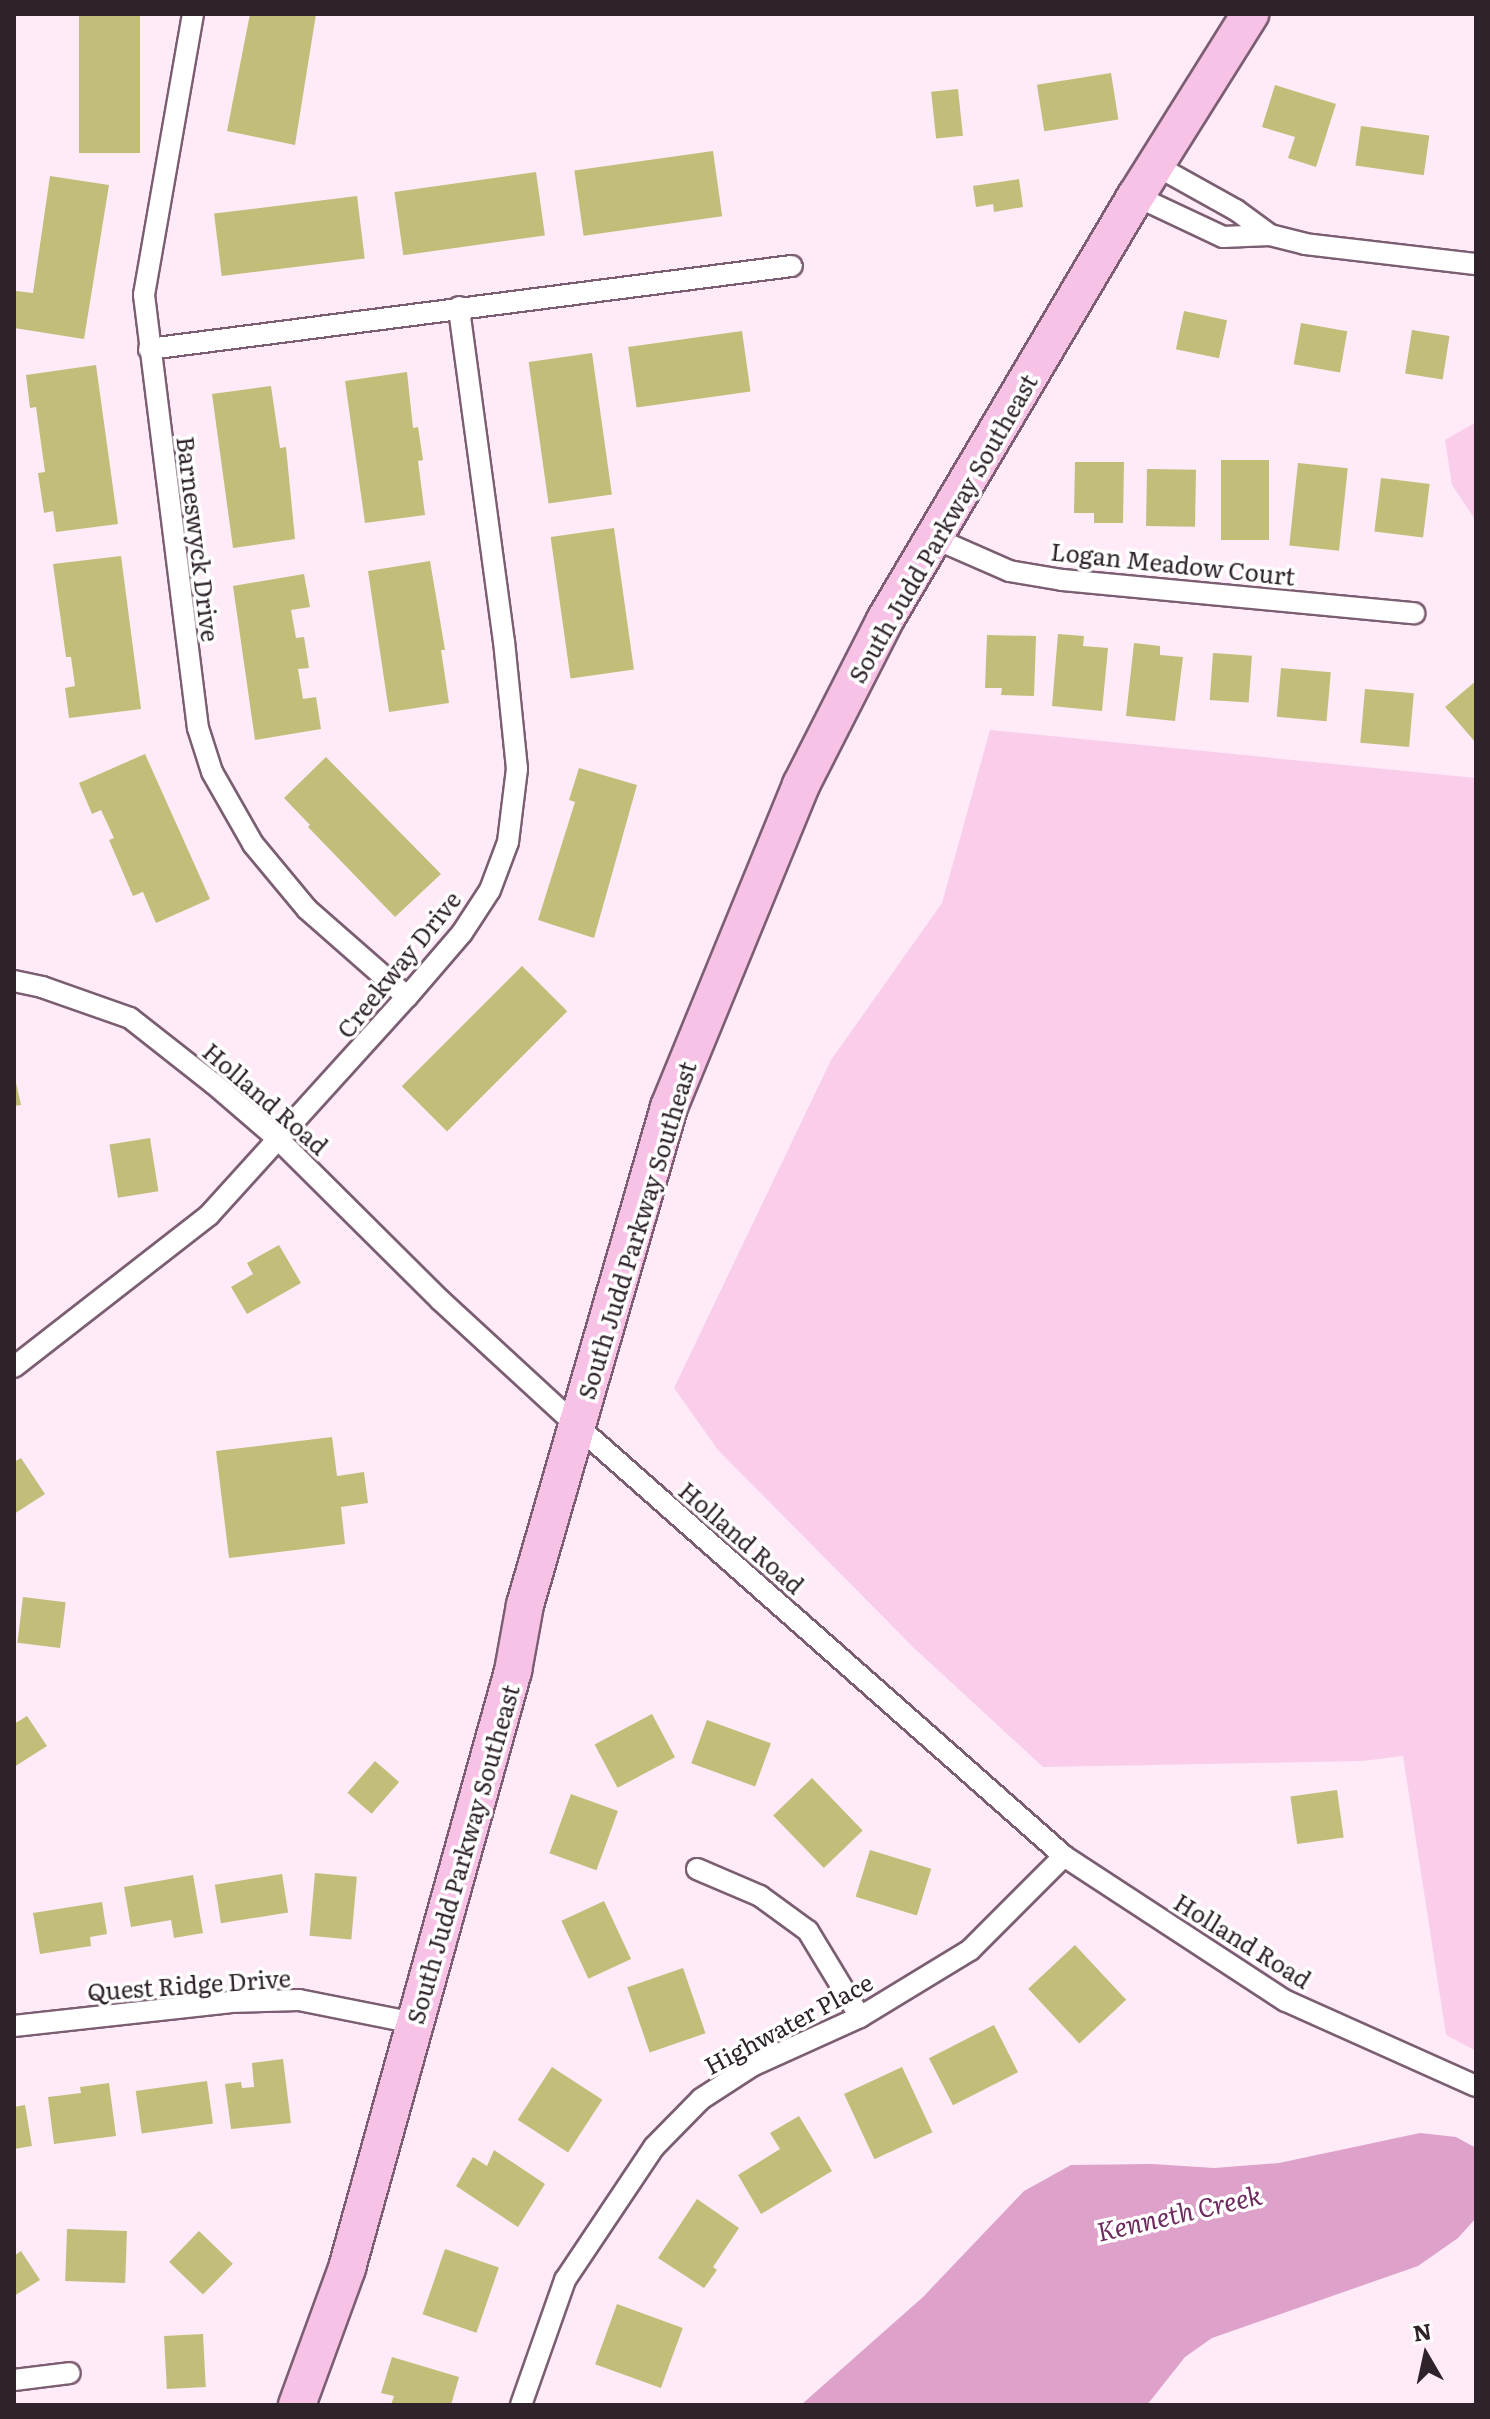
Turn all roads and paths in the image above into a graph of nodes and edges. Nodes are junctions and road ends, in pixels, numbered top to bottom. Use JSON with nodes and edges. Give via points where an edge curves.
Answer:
{"nodes":[{"id":1,"x":193,"y":14,"type":"edge"},
{"id":2,"x":1250,"y":14,"type":"edge"},
{"id":3,"x":1155,"y":165,"type":"junction"},
{"id":4,"x":1136,"y":196,"type":"junction"},
{"id":5,"x":1270,"y":235,"type":"junction"},
{"id":6,"x":1476,"y":264,"type":"edge"},
{"id":7,"x":792,"y":266,"type":"dead end"},
{"id":8,"x":459,"y":307,"type":"junction"},
{"id":9,"x":149,"y":349,"type":"junction"},
{"id":10,"x":934,"y":538,"type":"junction"},
{"id":11,"x":1414,"y":613,"type":"dead end"},
{"id":12,"x":14,"y":981,"type":"edge"},
{"id":13,"x":407,"y":997,"type":"junction"},
{"id":14,"x":279,"y":1140,"type":"junction"},
{"id":15,"x":14,"y":1367,"type":"edge"},
{"id":16,"x":576,"y":1425,"type":"junction"},
{"id":17,"x":1064,"y":1856,"type":"junction"},
{"id":18,"x":697,"y":1869,"type":"dead end"},
{"id":19,"x":860,"y":2017,"type":"junction"},
{"id":20,"x":414,"y":2023,"type":"junction"},
{"id":21,"x":14,"y":2026,"type":"edge"},
{"id":22,"x":1476,"y":2086,"type":"edge"},
{"id":23,"x":70,"y":2373,"type":"dead end"},
{"id":24,"x":14,"y":2380,"type":"edge"},
{"id":25,"x":297,"y":2405,"type":"edge"},
{"id":26,"x":521,"y":2405,"type":"edge"}],
"edges":[{"from":1,"to":9,"type":"street","name":"Barneswyck Drive","via":[[144,295]]},
{"from":2,"to":3,"type":"highway","name":"South Judd Parkway Southeast"},
{"from":3,"to":4,"type":"highway","name":"South Judd Parkway Southeast"},
{"from":3,"to":5,"type":"street"},
{"from":4,"to":5,"type":"street","via":[[1223,237]]},
{"from":4,"to":10,"type":"highway","name":"South Judd Parkway Southeast"},
{"from":5,"to":6,"type":"street"},
{"from":7,"to":8,"type":"street"},
{"from":8,"to":9,"type":"street"},
{"from":8,"to":13,"type":"street","name":"Creekway Drive","via":[[517,769],[508,842],[490,890],[462,933]]},
{"from":9,"to":13,"type":"street","name":"Barneswyck Drive","via":[[198,728],[212,772],[253,844],[307,909]]},
{"from":10,"to":11,"type":"street","name":"Logan Meadow Court","via":[[1009,571],[1062,580]]},
{"from":10,"to":16,"type":"highway","name":"South Judd Parkway Southeast","via":[[885,620],[801,785],[669,1107]]},
{"from":12,"to":14,"type":"street","name":"Holland Road","via":[[130,1018]]},
{"from":13,"to":14,"type":"street","name":"Creekway Drive"},
{"from":14,"to":15,"type":"street","name":"Creekway Drive","via":[[209,1215]]},
{"from":14,"to":16,"type":"street","name":"Holland Road"},
{"from":16,"to":17,"type":"street","name":"Holland Road"},
{"from":16,"to":20,"type":"highway","name":"South Judd Parkway Southeast"},
{"from":17,"to":19,"type":"street","name":"Highwater Place","via":[[970,1950]]},
{"from":17,"to":22,"type":"street","name":"Holland Road","via":[[1286,2001]]},
{"from":18,"to":19,"type":"street","via":[[760,1896],[808,1931]]},
{"from":19,"to":26,"type":"street","name":"Highwater Place","via":[[752,2066],[701,2099],[654,2147],[565,2280]]},
{"from":20,"to":21,"type":"street","name":"Quest Ridge Drive","via":[[299,2000],[230,2002]]},
{"from":20,"to":25,"type":"highway","name":"South Judd Parkway Southeast","via":[[347,2268]]},
{"from":23,"to":24,"type":"street"}]}
